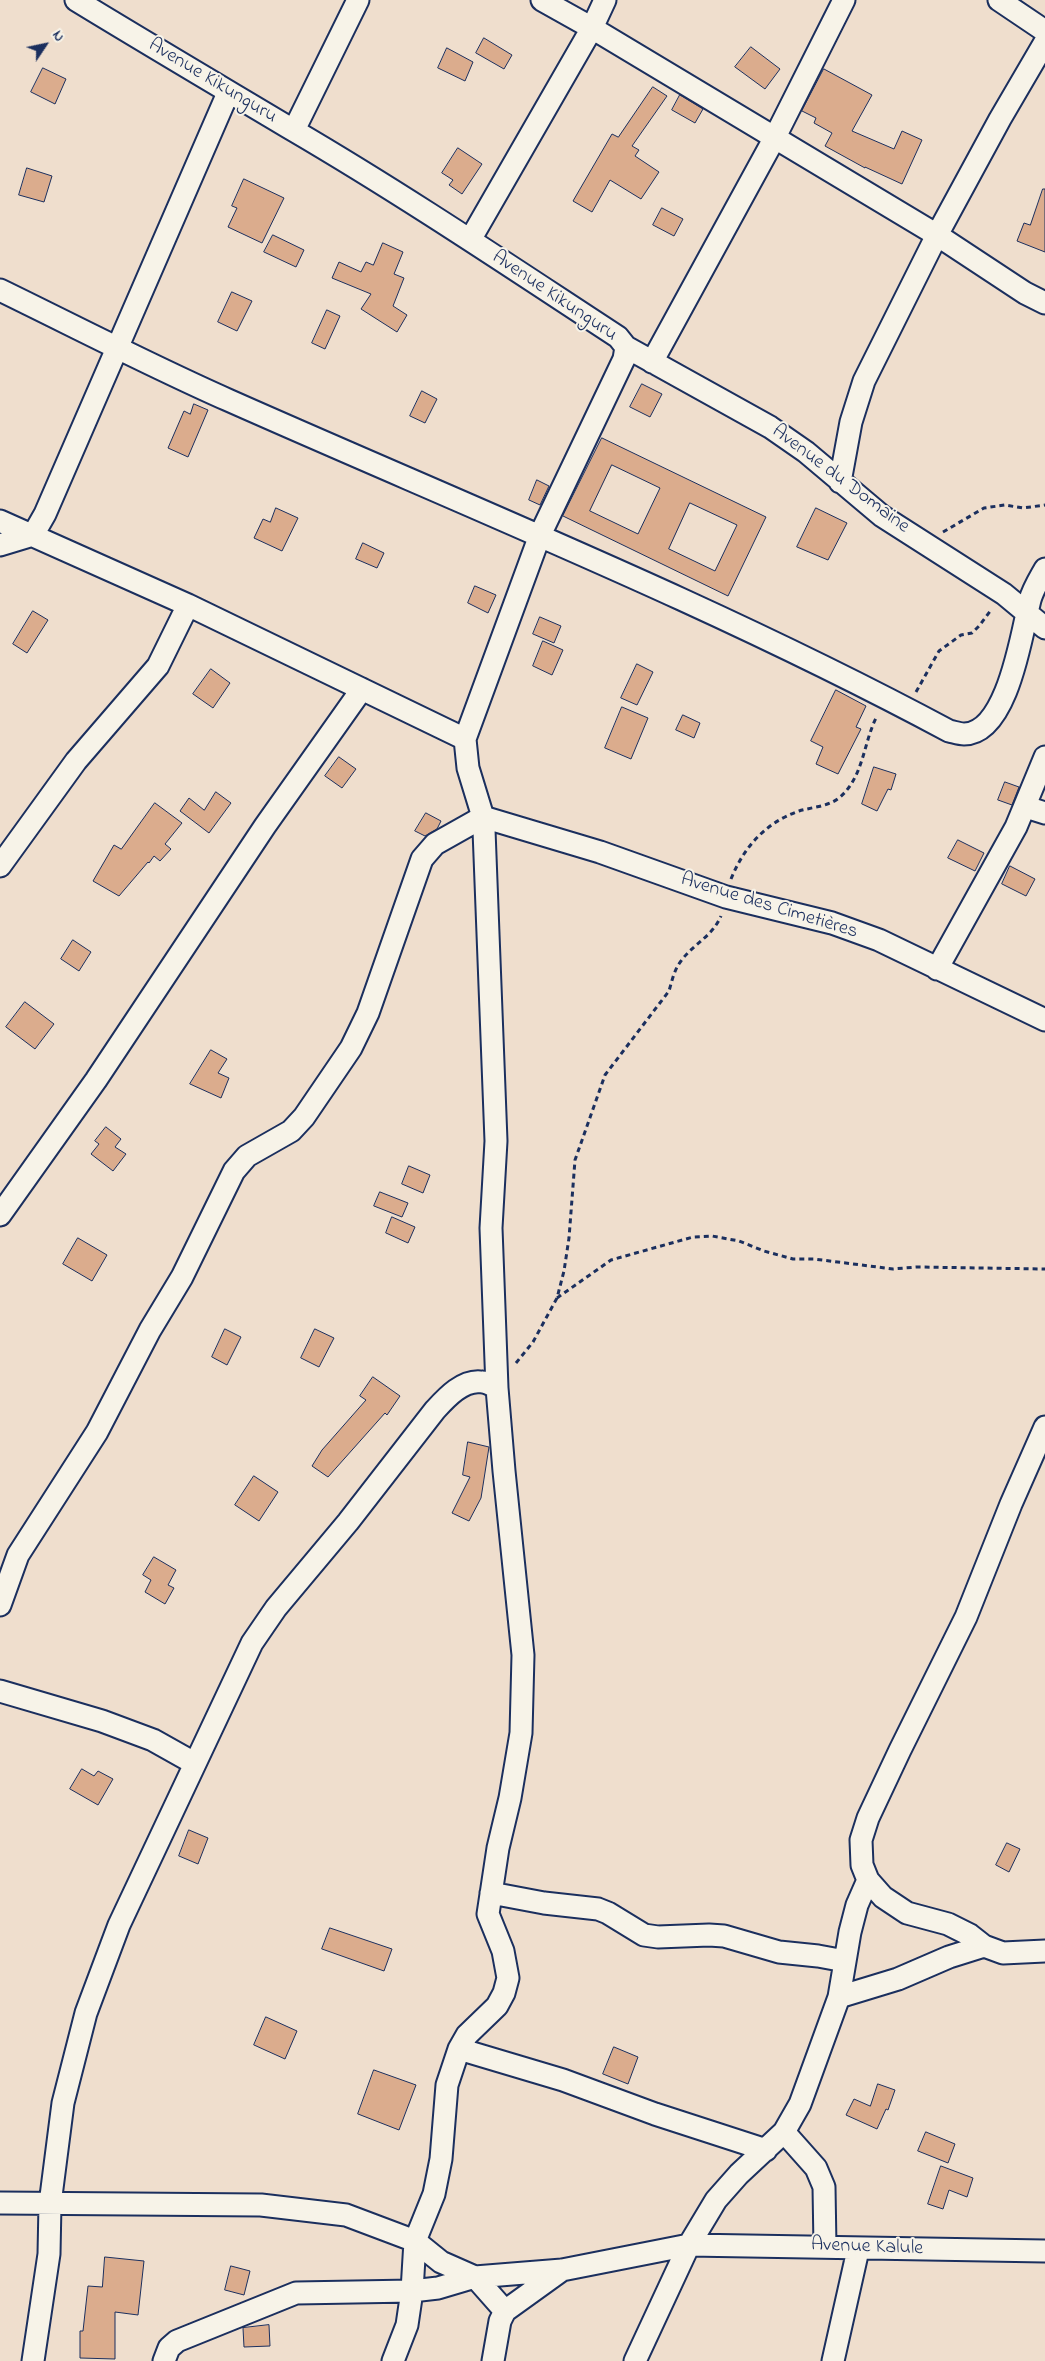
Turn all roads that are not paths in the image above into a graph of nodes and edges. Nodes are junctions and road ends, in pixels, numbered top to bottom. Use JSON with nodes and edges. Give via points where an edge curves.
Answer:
{"nodes":[{"id":1,"x":76,"y":0,"type":"edge"},
{"id":2,"x":358,"y":0,"type":"edge"},
{"id":3,"x":542,"y":0,"type":"edge"},
{"id":4,"x":605,"y":0,"type":"edge"},
{"id":5,"x":844,"y":0,"type":"edge"},
{"id":6,"x":999,"y":0,"type":"edge"},
{"id":7,"x":592,"y":28,"type":"junction"},
{"id":8,"x":1045,"y":31,"type":"edge"},
{"id":9,"x":1045,"y":42,"type":"edge"},
{"id":10,"x":228,"y":93,"type":"junction"},
{"id":11,"x":294,"y":130,"type":"junction"},
{"id":12,"x":774,"y":139,"type":"junction"},
{"id":13,"x":937,"y":235,"type":"junction"},
{"id":14,"x":470,"y":240,"type":"junction"},
{"id":15,"x":0,"y":290,"type":"edge"},
{"id":16,"x":1045,"y":303,"type":"edge"},
{"id":17,"x":116,"y":347,"type":"junction"},
{"id":18,"x":626,"y":347,"type":"junction"},
{"id":19,"x":652,"y":362,"type":"junction"},
{"id":20,"x":840,"y":482,"type":"junction"},
{"id":21,"x":0,"y":520,"type":"edge"},
{"id":22,"x":33,"y":535,"type":"junction"},
{"id":23,"x":540,"y":535,"type":"junction"},
{"id":24,"x":0,"y":546,"type":"edge"},
{"id":25,"x":1045,"y":569,"type":"edge"},
{"id":26,"x":188,"y":605,"type":"junction"},
{"id":27,"x":1027,"y":614,"type":"junction"},
{"id":28,"x":1045,"y":628,"type":"edge"},
{"id":29,"x":362,"y":689,"type":"junction"},
{"id":30,"x":465,"y":739,"type":"junction"},
{"id":31,"x":1045,"y":758,"type":"edge"},
{"id":32,"x":1036,"y":810,"type":"edge"},
{"id":33,"x":483,"y":817,"type":"junction"},
{"id":34,"x":0,"y":866,"type":"edge"},
{"id":35,"x":936,"y":969,"type":"junction"},
{"id":36,"x":1045,"y":1020,"type":"edge"},
{"id":37,"x":0,"y":1215,"type":"edge"},
{"id":38,"x":498,"y":1388,"type":"junction"},
{"id":39,"x":1045,"y":1426,"type":"edge"},
{"id":40,"x":0,"y":1605,"type":"edge"},
{"id":41,"x":0,"y":1691,"type":"edge"},
{"id":42,"x":194,"y":1763,"type":"junction"},
{"id":43,"x":868,"y":1880,"type":"junction"},
{"id":44,"x":491,"y":1893,"type":"junction"},
{"id":45,"x":984,"y":1946,"type":"junction"},
{"id":46,"x":1045,"y":1951,"type":"edge"},
{"id":47,"x":845,"y":1961,"type":"junction"},
{"id":48,"x":839,"y":1997,"type":"junction"},
{"id":49,"x":459,"y":2049,"type":"junction"},
{"id":50,"x":784,"y":2132,"type":"junction"},
{"id":51,"x":766,"y":2150,"type":"junction"},
{"id":52,"x":0,"y":2203,"type":"edge"},
{"id":53,"x":50,"y":2204,"type":"junction"},
{"id":54,"x":415,"y":2241,"type":"junction"},
{"id":55,"x":689,"y":2245,"type":"junction"},
{"id":56,"x":825,"y":2247,"type":"junction"},
{"id":57,"x":858,"y":2250,"type":"junction"},
{"id":58,"x":1045,"y":2251,"type":"edge"},
{"id":59,"x":562,"y":2270,"type":"junction"},
{"id":60,"x":475,"y":2277,"type":"junction"},
{"id":61,"x":412,"y":2291,"type":"junction"},
{"id":62,"x":505,"y":2312,"type":"junction"},
{"id":63,"x":33,"y":2361,"type":"edge"},
{"id":64,"x":164,"y":2361,"type":"edge"},
{"id":65,"x":393,"y":2361,"type":"edge"},
{"id":66,"x":493,"y":2361,"type":"edge"},
{"id":67,"x":636,"y":2361,"type":"edge"},
{"id":68,"x":833,"y":2361,"type":"edge"}],
"edges":[{"from":1,"to":10,"type":"street","name":"Avenue Kikunguru"},
{"from":2,"to":11,"type":"street"},
{"from":3,"to":7,"type":"street"},
{"from":4,"to":7,"type":"street"},
{"from":5,"to":12,"type":"street"},
{"from":6,"to":8,"type":"street"},
{"from":7,"to":12,"type":"street"},
{"from":7,"to":14,"type":"street"},
{"from":9,"to":13,"type":"street"},
{"from":10,"to":11,"type":"street","name":"Avenue Kikunguru"},
{"from":10,"to":17,"type":"street"},
{"from":11,"to":14,"type":"street","name":"Avenue Kikunguru"},
{"from":12,"to":13,"type":"street"},
{"from":12,"to":19,"type":"street"},
{"from":13,"to":16,"type":"street"},
{"from":13,"to":20,"type":"street","via":[[864,381],[851,422]]},
{"from":14,"to":18,"type":"street","name":"Avenue Kikunguru","via":[[618,338]]},
{"from":15,"to":17,"type":"street"},
{"from":17,"to":22,"type":"street","via":[[65,470]]},
{"from":17,"to":23,"type":"street","via":[[225,399]]},
{"from":18,"to":19,"type":"street","name":"Avenue du Domaine"},
{"from":18,"to":23,"type":"street","name":"Avenue Kikunguru","via":[[624,359]]},
{"from":19,"to":20,"type":"street","name":"Avenue du Domaine","via":[[770,427]]},
{"from":20,"to":27,"type":"street","name":"Avenue du Domaine","via":[[882,516],[1004,594]]},
{"from":21,"to":22,"type":"street"},
{"from":22,"to":24,"type":"street"},
{"from":22,"to":26,"type":"street"},
{"from":23,"to":27,"type":"street","via":[[906,708],[949,732],[965,734],[978,729],[991,718],[1007,690]]},
{"from":23,"to":30,"type":"street","name":"Avenue Kikunguru"},
{"from":25,"to":27,"type":"street","via":[[1030,598]]},
{"from":26,"to":29,"type":"street"},
{"from":26,"to":34,"type":"street","via":[[158,666],[76,761]]},
{"from":27,"to":28,"type":"street","name":"Avenue du Domaine"},
{"from":29,"to":30,"type":"street"},
{"from":29,"to":37,"type":"street"},
{"from":30,"to":33,"type":"street","name":"Avenue Kikunguru","via":[[468,768]]},
{"from":31,"to":32,"type":"street"},
{"from":32,"to":35,"type":"street"},
{"from":33,"to":35,"type":"street","name":"Avenue des Cimetières","via":[[600,852],[726,897],[832,923],[879,940]]},
{"from":33,"to":38,"type":"street","name":"Avenue Kikunguru","via":[[496,1141],[491,1228]]},
{"from":33,"to":40,"type":"street","via":[[435,844],[422,859],[360,1032],[304,1117],[291,1131],[247,1156],[234,1171],[182,1277],[150,1330],[97,1432],[18,1555]]},
{"from":35,"to":36,"type":"street","name":"Avenue des Cimetières"},
{"from":38,"to":42,"type":"street","via":[[481,1381],[464,1386],[435,1410],[252,1642]]},
{"from":38,"to":44,"type":"street","name":"Avenue Kikunguru","via":[[523,1655],[521,1733]]},
{"from":39,"to":43,"type":"street","via":[[966,1617],[868,1818],[860,1840],[862,1865]]},
{"from":41,"to":42,"type":"street","via":[[102,1721],[153,1740]]},
{"from":42,"to":53,"type":"street","via":[[119,1925],[86,2013],[63,2103]]},
{"from":43,"to":45,"type":"street","via":[[883,1897],[906,1913],[948,1924]]},
{"from":43,"to":47,"type":"street","via":[[858,1905]]},
{"from":44,"to":47,"type":"street","via":[[598,1909],[644,1935],[724,1936],[779,1952]]},
{"from":44,"to":49,"type":"street","name":"Avenue Kikunguru","via":[[488,1914],[503,1951],[508,1978],[496,2006],[466,2035]]},
{"from":45,"to":46,"type":"street","via":[[1003,1953]]},
{"from":45,"to":48,"type":"street","via":[[898,1979]]},
{"from":47,"to":48,"type":"street"},
{"from":48,"to":50,"type":"street","via":[[800,2104]]},
{"from":49,"to":51,"type":"street","via":[[563,2080]]},
{"from":49,"to":54,"type":"street","name":"Avenue Kikunguru","via":[[447,2085],[441,2160],[434,2194]]},
{"from":50,"to":51,"type":"street"},
{"from":50,"to":56,"type":"street","via":[[816,2168],[824,2187]]},
{"from":51,"to":55,"type":"street","via":[[716,2200]]},
{"from":52,"to":53,"type":"street"},
{"from":53,"to":54,"type":"street","via":[[262,2205],[346,2216]]},
{"from":53,"to":63,"type":"street","via":[[49,2254]]},
{"from":54,"to":60,"type":"street","via":[[441,2262]]},
{"from":54,"to":61,"type":"street","name":"Avenue Kikunguru"},
{"from":55,"to":56,"type":"street","name":"Avenue Kalule"},
{"from":55,"to":59,"type":"street","name":"Avenue Kalule"},
{"from":55,"to":67,"type":"street"},
{"from":56,"to":57,"type":"street","name":"Avenue Kalule"},
{"from":57,"to":58,"type":"street","name":"Avenue Kalule"},
{"from":57,"to":68,"type":"street"},
{"from":59,"to":60,"type":"street","name":"Avenue Kalule"},
{"from":59,"to":62,"type":"street"},
{"from":60,"to":61,"type":"street","name":"Avenue Kalule","via":[[438,2288]]},
{"from":60,"to":62,"type":"street"},
{"from":61,"to":64,"type":"street","name":"Avenue Kalule","via":[[296,2293],[177,2341],[169,2348]]},
{"from":61,"to":65,"type":"street","name":"Avenue Kikunguru","via":[[406,2325]]},
{"from":62,"to":66,"type":"street","via":[[500,2321]]}]}
